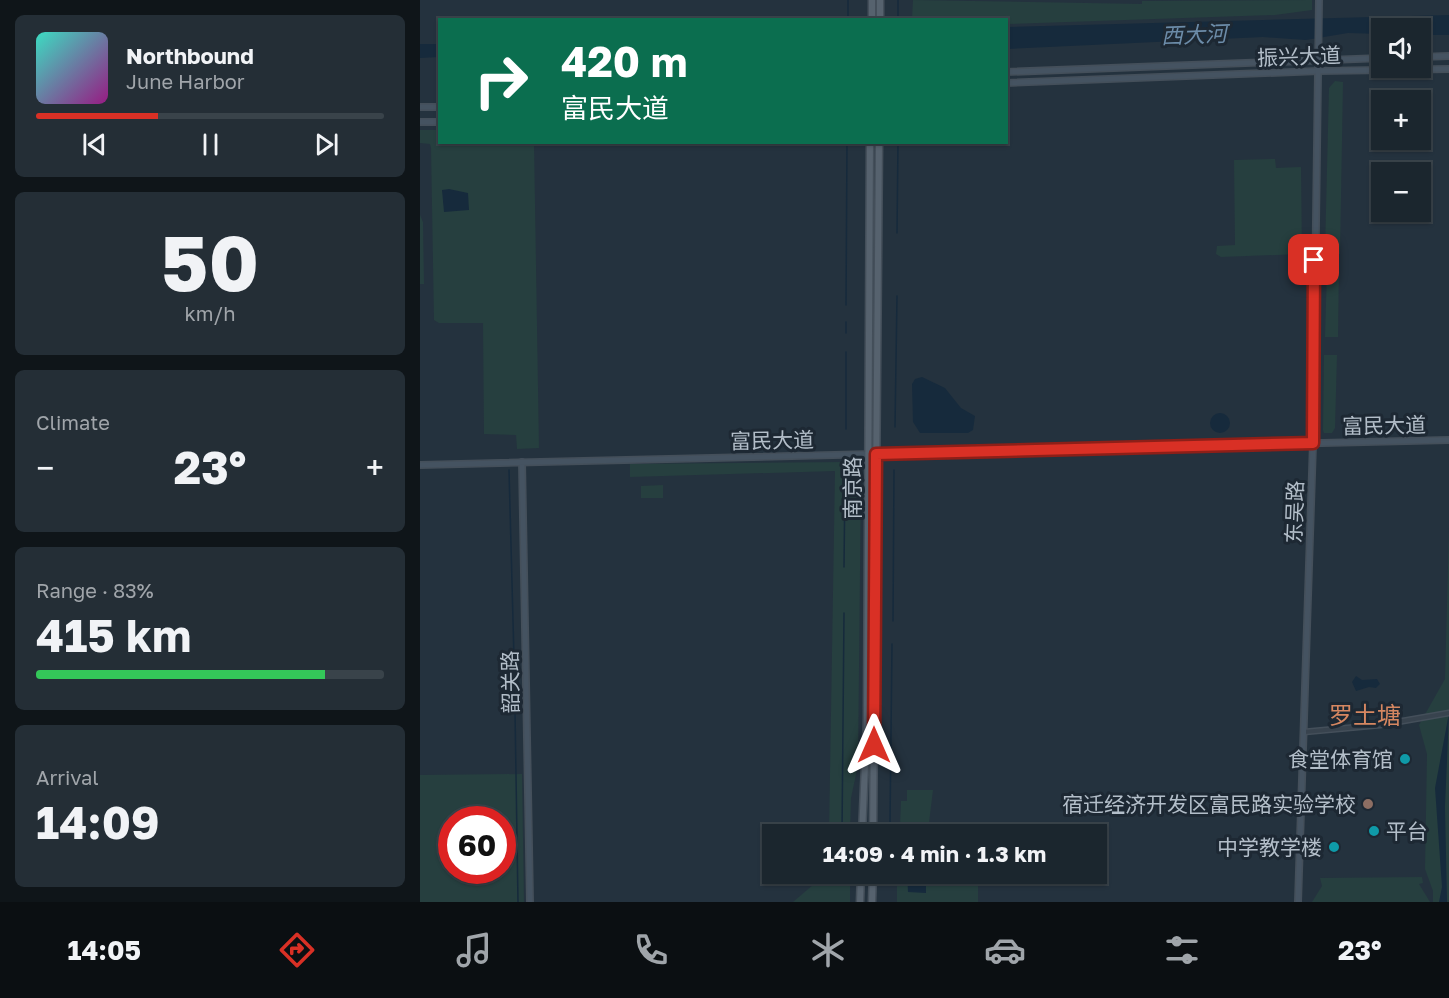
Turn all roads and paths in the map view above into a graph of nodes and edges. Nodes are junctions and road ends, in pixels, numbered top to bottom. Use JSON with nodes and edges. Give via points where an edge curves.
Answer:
{"nodes":[{"id":1,"x":872,"y":0,"type":"edge"},
{"id":2,"x":880,"y":0,"type":"edge"},
{"id":3,"x":1319,"y":0,"type":"edge"},
{"id":4,"x":872,"y":18,"type":"edge"},
{"id":5,"x":880,"y":18,"type":"edge"},
{"id":6,"x":1449,"y":56,"type":"edge"},
{"id":7,"x":1431,"y":57,"type":"edge"},
{"id":8,"x":1371,"y":58,"type":"edge"},
{"id":9,"x":1319,"y":59,"type":"junction"},
{"id":10,"x":1449,"y":69,"type":"edge"},
{"id":11,"x":1319,"y":71,"type":"junction"},
{"id":12,"x":1008,"y":72,"type":"edge"},
{"id":13,"x":1008,"y":83,"type":"edge"},
{"id":14,"x":420,"y":107,"type":"edge"},
{"id":15,"x":438,"y":107,"type":"edge"},
{"id":16,"x":420,"y":122,"type":"edge"},
{"id":17,"x":438,"y":122,"type":"edge"},
{"id":18,"x":870,"y":144,"type":"edge"},
{"id":19,"x":879,"y":144,"type":"edge"},
{"id":20,"x":1449,"y":440,"type":"edge"},
{"id":21,"x":1313,"y":443,"type":"junction"},
{"id":22,"x":872,"y":454,"type":"junction"},
{"id":23,"x":522,"y":462,"type":"junction"},
{"id":24,"x":420,"y":465,"type":"edge"},
{"id":25,"x":1449,"y":713,"type":"edge"},
{"id":26,"x":1304,"y":732,"type":"junction"},
{"id":27,"x":862,"y":824,"type":"edge"},
{"id":28,"x":873,"y":824,"type":"edge"},
{"id":29,"x":861,"y":884,"type":"edge"},
{"id":30,"x":873,"y":884,"type":"edge"},
{"id":31,"x":531,"y":902,"type":"edge"},
{"id":32,"x":860,"y":902,"type":"edge"},
{"id":33,"x":872,"y":902,"type":"edge"},
{"id":34,"x":1298,"y":902,"type":"edge"}],
"edges":[{"from":1,"to":4,"type":"main road"},
{"from":2,"to":5,"type":"main road"},
{"from":3,"to":9,"type":"street","name":"东吴路"},
{"from":6,"to":7,"type":"street"},
{"from":8,"to":9,"type":"street","name":"振兴大道"},
{"from":9,"to":11,"type":"street","name":"东吴路"},
{"from":9,"to":12,"type":"street","name":"振兴大道"},
{"from":10,"to":11,"type":"street","name":"振兴大道"},
{"from":11,"to":13,"type":"street","name":"振兴大道"},
{"from":11,"to":21,"type":"street","name":"东吴路"},
{"from":14,"to":15,"type":"street"},
{"from":16,"to":17,"type":"street"},
{"from":18,"to":22,"type":"main road","name":"南京路"},
{"from":19,"to":22,"type":"main road","name":"南京路"},
{"from":20,"to":21,"type":"street","name":"富民大道"},
{"from":21,"to":22,"type":"street","name":"富民大道"},
{"from":21,"to":26,"type":"street","name":"东吴路"},
{"from":22,"to":23,"type":"street","name":"富民大道"},
{"from":22,"to":27,"type":"main road","name":"南京路"},
{"from":22,"to":28,"type":"main road","name":"南京路"},
{"from":23,"to":24,"type":"street","name":"富民大道"},
{"from":23,"to":31,"type":"street","name":"韶关路"},
{"from":25,"to":26,"type":"street","via":[[1373,726]]},
{"from":26,"to":34,"type":"street","name":"东吴路"},
{"from":29,"to":32,"type":"main road"},
{"from":30,"to":33,"type":"main road"}]}
